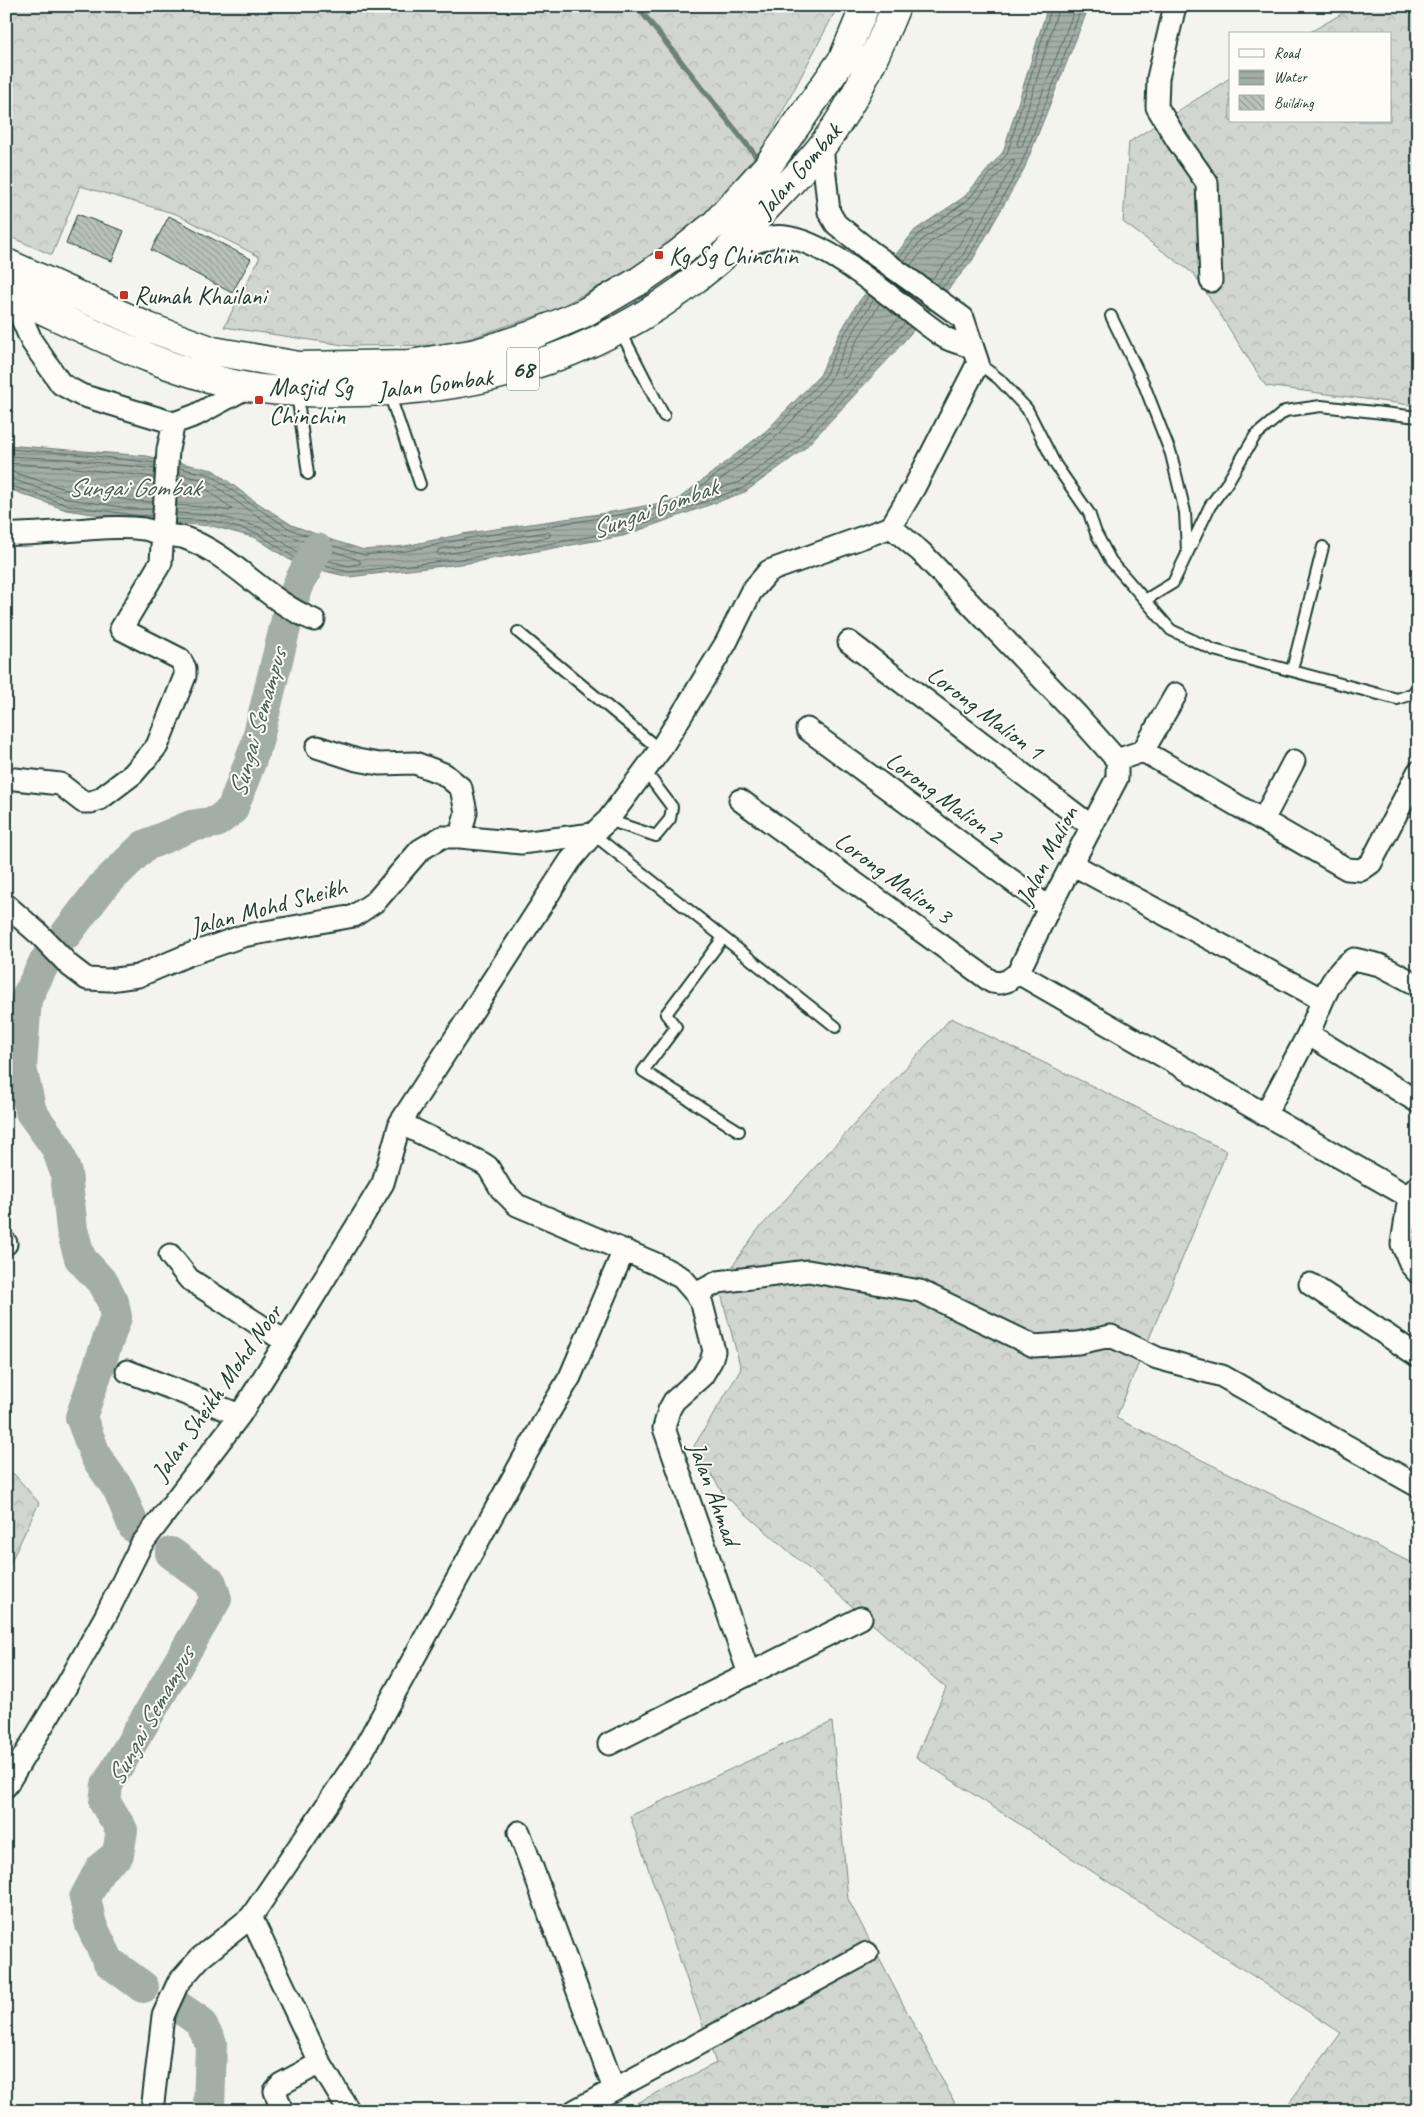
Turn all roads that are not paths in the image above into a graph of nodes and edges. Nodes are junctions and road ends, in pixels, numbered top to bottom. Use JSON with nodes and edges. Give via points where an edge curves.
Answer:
{"nodes":[{"id":1,"x":865,"y":6,"type":"edge"},
{"id":2,"x":896,"y":6,"type":"edge"},
{"id":3,"x":1175,"y":6,"type":"edge"},
{"id":4,"x":822,"y":147,"type":"junction"},
{"id":5,"x":720,"y":258,"type":"junction"},
{"id":6,"x":6,"y":264,"type":"edge"},
{"id":7,"x":1211,"y":281,"type":"dead end"},
{"id":8,"x":9,"y":295,"type":"edge"},
{"id":9,"x":1111,"y":316,"type":"dead end"},
{"id":10,"x":620,"y":330,"type":"junction"},
{"id":11,"x":975,"y":355,"type":"junction"},
{"id":12,"x":248,"y":387,"type":"junction"},
{"id":13,"x":388,"y":391,"type":"junction"},
{"id":14,"x":297,"y":393,"type":"junction"},
{"id":15,"x":664,"y":416,"type":"dead end"},
{"id":16,"x":1418,"y":418,"type":"edge"},
{"id":17,"x":174,"y":424,"type":"junction"},
{"id":18,"x":308,"y":474,"type":"dead end"},
{"id":19,"x":420,"y":484,"type":"dead end"},
{"id":20,"x":891,"y":527,"type":"junction"},
{"id":21,"x":164,"y":532,"type":"junction"},
{"id":22,"x":6,"y":534,"type":"edge"},
{"id":23,"x":1323,"y":547,"type":"dead end"},
{"id":24,"x":1187,"y":552,"type":"junction"},
{"id":25,"x":1145,"y":600,"type":"junction"},
{"id":26,"x":308,"y":618,"type":"dead end"},
{"id":27,"x":518,"y":632,"type":"dead end"},
{"id":28,"x":849,"y":642,"type":"dead end"},
{"id":29,"x":1292,"y":670,"type":"junction"},
{"id":30,"x":1418,"y":687,"type":"edge"},
{"id":31,"x":1176,"y":694,"type":"dead end"},
{"id":32,"x":807,"y":729,"type":"dead end"},
{"id":33,"x":318,"y":747,"type":"dead end"},
{"id":34,"x":660,"y":750,"type":"junction"},
{"id":35,"x":1143,"y":751,"type":"junction"},
{"id":36,"x":1117,"y":760,"type":"junction"},
{"id":37,"x":1294,"y":761,"type":"dead end"},
{"id":38,"x":645,"y":771,"type":"junction"},
{"id":39,"x":1418,"y":772,"type":"edge"},
{"id":40,"x":6,"y":778,"type":"edge"},
{"id":41,"x":740,"y":800,"type":"dead end"},
{"id":42,"x":1263,"y":820,"type":"junction"},
{"id":43,"x":1091,"y":826,"type":"junction"},
{"id":44,"x":600,"y":827,"type":"junction"},
{"id":45,"x":460,"y":837,"type":"junction"},
{"id":46,"x":1072,"y":864,"type":"junction"},
{"id":47,"x":6,"y":905,"type":"edge"},
{"id":48,"x":1049,"y":908,"type":"junction"},
{"id":49,"x":723,"y":938,"type":"junction"},
{"id":50,"x":1018,"y":973,"type":"junction"},
{"id":51,"x":1418,"y":985,"type":"edge"},
{"id":52,"x":1321,"y":999,"type":"junction"},
{"id":53,"x":836,"y":1027,"type":"dead end"},
{"id":54,"x":1308,"y":1034,"type":"junction"},
{"id":55,"x":1418,"y":1102,"type":"edge"},
{"id":56,"x":1265,"y":1115,"type":"junction"},
{"id":57,"x":400,"y":1123,"type":"junction"},
{"id":58,"x":738,"y":1131,"type":"dead end"},
{"id":59,"x":1413,"y":1192,"type":"edge"},
{"id":60,"x":624,"y":1250,"type":"junction"},
{"id":61,"x":170,"y":1255,"type":"dead end"},
{"id":62,"x":1418,"y":1273,"type":"edge"},
{"id":63,"x":1310,"y":1284,"type":"dead end"},
{"id":64,"x":696,"y":1294,"type":"junction"},
{"id":65,"x":286,"y":1342,"type":"junction"},
{"id":66,"x":1418,"y":1356,"type":"edge"},
{"id":67,"x":127,"y":1371,"type":"dead end"},
{"id":68,"x":240,"y":1415,"type":"junction"},
{"id":69,"x":1418,"y":1486,"type":"edge"},
{"id":70,"x":861,"y":1618,"type":"dead end"},
{"id":71,"x":749,"y":1674,"type":"junction"},
{"id":72,"x":609,"y":1744,"type":"dead end"},
{"id":73,"x":8,"y":1781,"type":"edge"},
{"id":74,"x":520,"y":1832,"type":"dead end"},
{"id":75,"x":250,"y":1917,"type":"junction"},
{"id":76,"x":867,"y":1953,"type":"dead end"},
{"id":77,"x":320,"y":2063,"type":"junction"},
{"id":78,"x":614,"y":2089,"type":"junction"},
{"id":79,"x":152,"y":2111,"type":"edge"},
{"id":80,"x":282,"y":2111,"type":"edge"},
{"id":81,"x":349,"y":2111,"type":"edge"},
{"id":82,"x":574,"y":2111,"type":"edge"}],
"edges":[{"from":1,"to":6,"type":"main road","name":"Jalan Gombak","number":"68","via":[[842,59],[767,167],[714,224],[639,281],[584,312],[532,335],[477,353],[410,364],[299,366],[213,351],[148,328]]},
{"from":2,"to":4,"type":"main road","name":"Jalan Gombak","number":"68","via":[[871,67],[844,116]]},
{"from":3,"to":7,"type":"street","via":[[1158,78],[1158,106],[1207,183]]},
{"from":4,"to":5,"type":"main road","name":"Jalan Gombak","number":"68"},
{"from":4,"to":11,"type":"street","via":[[829,212],[836,224],[963,318]]},
{"from":5,"to":10,"type":"main road","name":"Jalan Gombak","number":"68"},
{"from":5,"to":11,"type":"street","via":[[772,237],[790,237],[818,247],[946,339]]},
{"from":8,"to":12,"type":"main road","name":"Jalan Gombak","number":"68","via":[[138,353],[206,377]]},
{"from":8,"to":17,"type":"street","via":[[32,342],[61,384],[90,398]]},
{"from":9,"to":24,"type":"lane","via":[[1142,382],[1170,454],[1186,512]]},
{"from":10,"to":13,"type":"main road","name":"Jalan Gombak","number":"68","via":[[528,368],[471,382]]},
{"from":10,"to":15,"type":"lane"},
{"from":11,"to":20,"type":"street","via":[[914,488]]},
{"from":11,"to":25,"type":"lane","via":[[1027,409],[1055,464],[1089,513],[1111,561]]},
{"from":12,"to":14,"type":"main road","name":"Jalan Gombak","number":"68"},
{"from":12,"to":17,"type":"street","via":[[196,416]]},
{"from":13,"to":14,"type":"main road","name":"Jalan Gombak","number":"68"},
{"from":13,"to":19,"type":"lane"},
{"from":14,"to":18,"type":"lane"},
{"from":16,"to":24,"type":"lane","via":[[1321,406],[1285,411],[1255,436],[1210,506]]},
{"from":17,"to":21,"type":"street","via":[[168,449]]},
{"from":20,"to":34,"type":"street","name":"Jalan Sheikh Mohd Noor","via":[[769,571],[751,592],[726,643]]},
{"from":20,"to":36,"type":"street","via":[[928,559]]},
{"from":21,"to":22,"type":"street","via":[[106,529]]},
{"from":21,"to":26,"type":"street","via":[[207,549],[255,581],[268,594]]},
{"from":21,"to":40,"type":"street","via":[[162,562],[121,629],[180,659],[185,668],[185,676],[157,746],[133,774],[91,802],[83,802],[60,784]]},
{"from":23,"to":29,"type":"lane"},
{"from":24,"to":25,"type":"lane","via":[[1173,583]]},
{"from":25,"to":29,"type":"lane","via":[[1171,630],[1192,641],[1214,650]]},
{"from":27,"to":34,"type":"lane"},
{"from":28,"to":43,"type":"street","name":"Lorong Malion 1"},
{"from":29,"to":30,"type":"lane","via":[[1397,699],[1412,694]]},
{"from":31,"to":35,"type":"street"},
{"from":32,"to":48,"type":"street","name":"Lorong Malion 2"},
{"from":33,"to":45,"type":"street","via":[[379,764],[415,763],[444,774],[461,788],[466,812]]},
{"from":34,"to":38,"type":"street","name":"Jalan Sheikh Mohd Noor"},
{"from":35,"to":36,"type":"street"},
{"from":35,"to":42,"type":"street"},
{"from":36,"to":43,"type":"street","name":"Jalan Malion","via":[[1117,778]]},
{"from":37,"to":42,"type":"street"},
{"from":38,"to":44,"type":"street","name":"Jalan Sheikh Mohd Noor"},
{"from":38,"to":44,"type":"lane","via":[[672,807],[670,819],[656,836]]},
{"from":39,"to":42,"type":"street","via":[[1371,863],[1361,870],[1347,869]]},
{"from":41,"to":50,"type":"street","name":"Lorong Malion 3","via":[[992,982],[1007,981]]},
{"from":43,"to":46,"type":"street","name":"Jalan Malion"},
{"from":44,"to":45,"type":"street","name":"Jalan Mohd Sheikh","via":[[521,843]]},
{"from":44,"to":49,"type":"lane"},
{"from":44,"to":57,"type":"street","name":"Jalan Sheikh Mohd Noor","via":[[570,861]]},
{"from":45,"to":47,"type":"street","name":"Jalan Mohd Sheikh","via":[[442,837],[420,850],[376,901],[354,916],[243,936],[138,976],[87,979]]},
{"from":46,"to":48,"type":"street","name":"Jalan Malion"},
{"from":46,"to":52,"type":"street"},
{"from":48,"to":50,"type":"street","name":"Jalan Malion"},
{"from":49,"to":53,"type":"lane"},
{"from":49,"to":58,"type":"lane","via":[[666,1014],[676,1027],[644,1071]]},
{"from":50,"to":56,"type":"street"},
{"from":51,"to":52,"type":"street","via":[[1380,965],[1354,959],[1346,963]]},
{"from":52,"to":54,"type":"street"},
{"from":54,"to":55,"type":"street"},
{"from":54,"to":56,"type":"street"},
{"from":56,"to":59,"type":"street"},
{"from":57,"to":60,"type":"street","via":[[488,1167],[501,1190],[517,1205]]},
{"from":57,"to":65,"type":"street","name":"Jalan Sheikh Mohd Noor","via":[[383,1183]]},
{"from":59,"to":62,"type":"street","via":[[1402,1244]]},
{"from":60,"to":64,"type":"street","via":[[682,1278]]},
{"from":60,"to":75,"type":"street","via":[[570,1378],[360,1756]]},
{"from":61,"to":65,"type":"street","via":[[189,1279]]},
{"from":63,"to":66,"type":"street"},
{"from":64,"to":69,"type":"street","via":[[718,1282],[808,1271],[920,1291],[1034,1346],[1078,1343],[1111,1336],[1157,1358],[1222,1376]]},
{"from":64,"to":71,"type":"street","name":"Jalan Ahmad","via":[[713,1344],[711,1361],[702,1376],[674,1401],[664,1428]]},
{"from":65,"to":68,"type":"street","name":"Jalan Sheikh Mohd Noor"},
{"from":67,"to":68,"type":"street"},
{"from":68,"to":73,"type":"street","name":"Jalan Sheikh Mohd Noor","via":[[141,1545],[86,1651]]},
{"from":70,"to":71,"type":"street"},
{"from":71,"to":72,"type":"street"},
{"from":74,"to":78,"type":"street"},
{"from":75,"to":77,"type":"street"},
{"from":75,"to":79,"type":"street","via":[[200,1958],[178,1983],[163,2016]]},
{"from":76,"to":78,"type":"street"},
{"from":77,"to":80,"type":"street","via":[[281,2084],[275,2091]]},
{"from":77,"to":81,"type":"street"},
{"from":78,"to":82,"type":"street"}]}
